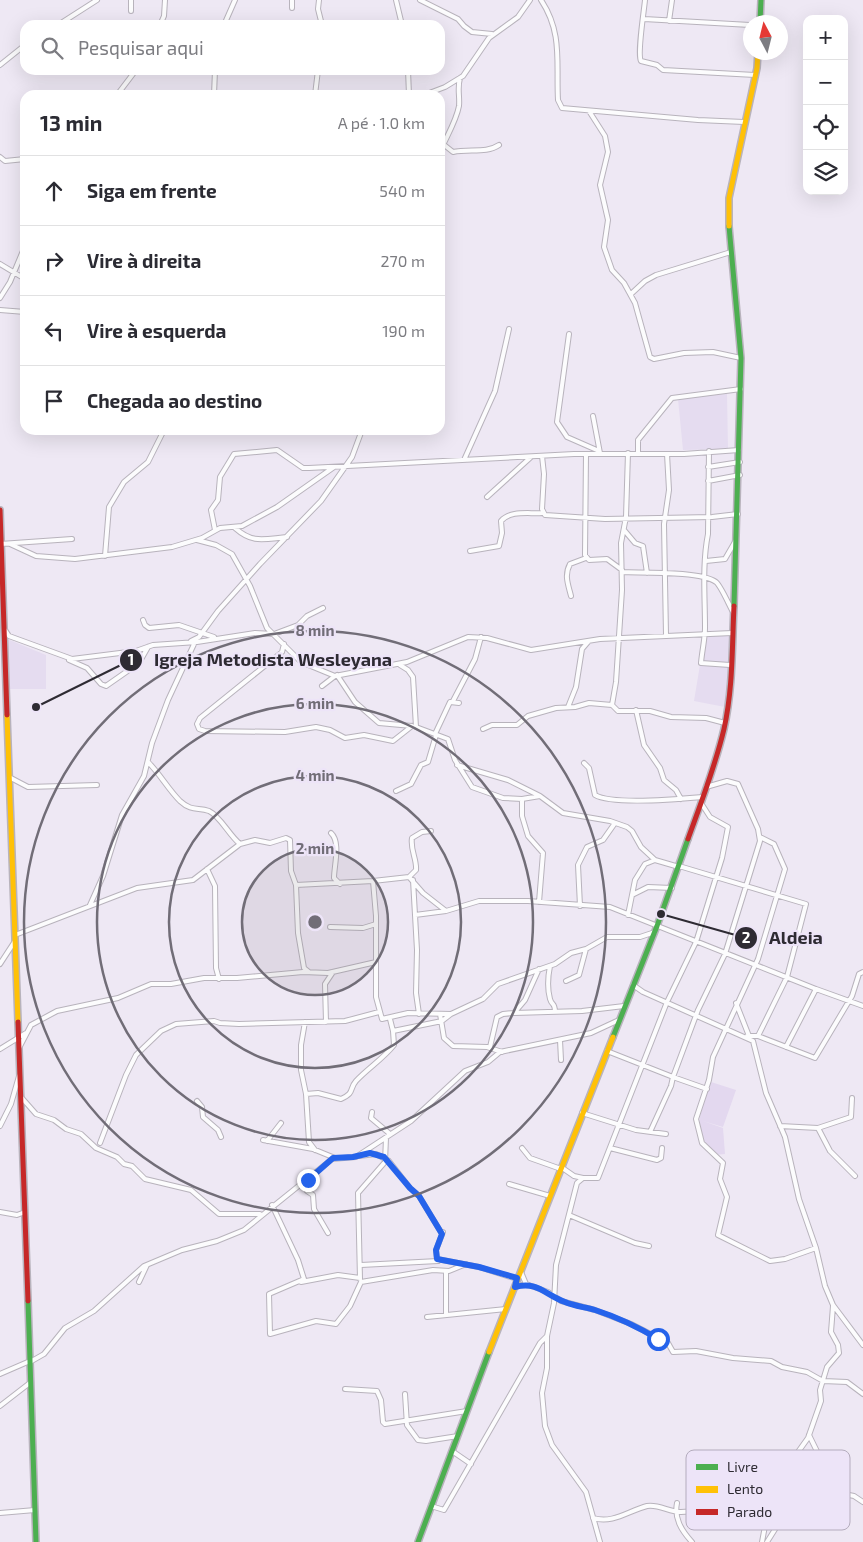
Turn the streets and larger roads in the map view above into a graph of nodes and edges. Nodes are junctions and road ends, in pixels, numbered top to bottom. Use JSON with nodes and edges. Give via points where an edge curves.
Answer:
{"nodes":[{"id":1,"x":97,"y":0,"type":"edge"},
{"id":2,"x":131,"y":0,"type":"edge"},
{"id":3,"x":166,"y":0,"type":"edge"},
{"id":4,"x":235,"y":0,"type":"edge"},
{"id":5,"x":292,"y":0,"type":"edge"},
{"id":6,"x":319,"y":0,"type":"edge"},
{"id":7,"x":396,"y":0,"type":"edge"},
{"id":8,"x":420,"y":0,"type":"edge"},
{"id":9,"x":530,"y":0,"type":"edge"},
{"id":10,"x":541,"y":0,"type":"edge"},
{"id":11,"x":672,"y":0,"type":"edge"},
{"id":12,"x":761,"y":0,"type":"edge"},
{"id":13,"x":644,"y":1,"type":"edge"},
{"id":14,"x":292,"y":8,"type":"dead end"},
{"id":15,"x":132,"y":11,"type":"dead end"},
{"id":16,"x":760,"y":15,"type":"edge"},
{"id":17,"x":644,"y":19,"type":"junction"},
{"id":18,"x":66,"y":20,"type":"edge"},
{"id":19,"x":162,"y":20,"type":"edge"},
{"id":20,"x":226,"y":20,"type":"edge"},
{"id":21,"x":321,"y":20,"type":"edge"},
{"id":22,"x":401,"y":20,"type":"edge"},
{"id":23,"x":669,"y":21,"type":"junction"},
{"id":24,"x":743,"y":25,"type":"edge"},
{"id":25,"x":493,"y":34,"type":"junction"},
{"id":26,"x":20,"y":49,"type":"edge"},
{"id":27,"x":757,"y":60,"type":"edge"},
{"id":28,"x":0,"y":65,"type":"edge"},
{"id":29,"x":132,"y":75,"type":"edge"},
{"id":30,"x":215,"y":75,"type":"edge"},
{"id":31,"x":317,"y":75,"type":"edge"},
{"id":32,"x":408,"y":75,"type":"edge"},
{"id":33,"x":755,"y":75,"type":"junction"},
{"id":34,"x":460,"y":78,"type":"junction"},
{"id":35,"x":121,"y":90,"type":"edge"},
{"id":36,"x":214,"y":90,"type":"edge"},
{"id":37,"x":316,"y":90,"type":"edge"},
{"id":38,"x":409,"y":90,"type":"edge"},
{"id":39,"x":437,"y":90,"type":"edge"},
{"id":40,"x":589,"y":111,"type":"junction"},
{"id":41,"x":744,"y":122,"type":"junction"},
{"id":42,"x":445,"y":140,"type":"edge"},
{"id":43,"x":499,"y":145,"type":"dead end"},
{"id":44,"x":445,"y":146,"type":"edge"},
{"id":45,"x":0,"y":157,"type":"edge"},
{"id":46,"x":20,"y":159,"type":"edge"},
{"id":47,"x":731,"y":252,"type":"junction"},
{"id":48,"x":20,"y":258,"type":"edge"},
{"id":49,"x":0,"y":264,"type":"edge"},
{"id":50,"x":14,"y":272,"type":"junction"},
{"id":51,"x":20,"y":276,"type":"edge"},
{"id":52,"x":631,"y":294,"type":"junction"},
{"id":53,"x":0,"y":298,"type":"edge"},
{"id":54,"x":0,"y":310,"type":"edge"},
{"id":55,"x":20,"y":312,"type":"edge"},
{"id":56,"x":510,"y":329,"type":"dead end"},
{"id":57,"x":569,"y":334,"type":"dead end"},
{"id":58,"x":742,"y":358,"type":"junction"},
{"id":59,"x":741,"y":389,"type":"junction"},
{"id":60,"x":593,"y":416,"type":"dead end"},
{"id":61,"x":162,"y":435,"type":"edge"},
{"id":62,"x":360,"y":435,"type":"edge"},
{"id":63,"x":740,"y":450,"type":"junction"},
{"id":64,"x":600,"y":452,"type":"junction"},
{"id":65,"x":709,"y":452,"type":"junction"},
{"id":66,"x":628,"y":453,"type":"junction"},
{"id":67,"x":638,"y":453,"type":"junction"},
{"id":68,"x":586,"y":454,"type":"junction"},
{"id":69,"x":667,"y":454,"type":"junction"},
{"id":70,"x":542,"y":456,"type":"junction"},
{"id":71,"x":532,"y":457,"type":"junction"},
{"id":72,"x":464,"y":460,"type":"junction"},
{"id":73,"x":740,"y":462,"type":"junction"},
{"id":74,"x":346,"y":465,"type":"junction"},
{"id":75,"x":336,"y":466,"type":"junction"},
{"id":76,"x":708,"y":467,"type":"junction"},
{"id":77,"x":740,"y":475,"type":"junction"},
{"id":78,"x":708,"y":481,"type":"junction"},
{"id":79,"x":487,"y":497,"type":"dead end"},
{"id":80,"x":0,"y":510,"type":"edge"},
{"id":81,"x":542,"y":513,"type":"junction"},
{"id":82,"x":738,"y":514,"type":"junction"},
{"id":83,"x":665,"y":516,"type":"junction"},
{"id":84,"x":626,"y":517,"type":"junction"},
{"id":85,"x":708,"y":517,"type":"junction"},
{"id":86,"x":585,"y":519,"type":"junction"},
{"id":87,"x":236,"y":528,"type":"junction"},
{"id":88,"x":215,"y":530,"type":"junction"},
{"id":89,"x":624,"y":530,"type":"junction"},
{"id":90,"x":287,"y":537,"type":"junction"},
{"id":91,"x":72,"y":539,"type":"dead end"},
{"id":92,"x":196,"y":540,"type":"junction"},
{"id":93,"x":736,"y":540,"type":"junction"},
{"id":94,"x":1,"y":542,"type":"edge"},
{"id":95,"x":10,"y":544,"type":"junction"},
{"id":96,"x":470,"y":551,"type":"dead end"},
{"id":97,"x":105,"y":556,"type":"junction"},
{"id":98,"x":586,"y":558,"type":"junction"},
{"id":99,"x":706,"y":561,"type":"junction"},
{"id":100,"x":622,"y":571,"type":"junction"},
{"id":101,"x":647,"y":573,"type":"junction"},
{"id":102,"x":665,"y":573,"type":"junction"},
{"id":103,"x":704,"y":578,"type":"junction"},
{"id":104,"x":246,"y":580,"type":"junction"},
{"id":105,"x":571,"y":596,"type":"dead end"},
{"id":106,"x":323,"y":608,"type":"dead end"},
{"id":107,"x":733,"y":612,"type":"junction"},
{"id":108,"x":143,"y":620,"type":"dead end"},
{"id":109,"x":704,"y":633,"type":"junction"},
{"id":110,"x":732,"y":633,"type":"junction"},
{"id":111,"x":202,"y":634,"type":"junction"},
{"id":112,"x":274,"y":634,"type":"junction"},
{"id":113,"x":666,"y":635,"type":"junction"},
{"id":114,"x":481,"y":637,"type":"junction"},
{"id":115,"x":217,"y":638,"type":"junction"},
{"id":116,"x":619,"y":638,"type":"junction"},
{"id":117,"x":5,"y":640,"type":"edge"},
{"id":118,"x":187,"y":642,"type":"junction"},
{"id":119,"x":195,"y":642,"type":"junction"},
{"id":120,"x":588,"y":642,"type":"junction"},
{"id":121,"x":284,"y":644,"type":"junction"},
{"id":122,"x":148,"y":647,"type":"junction"},
{"id":123,"x":69,"y":660,"type":"junction"},
{"id":124,"x":397,"y":664,"type":"junction"},
{"id":125,"x":730,"y":665,"type":"junction"},
{"id":126,"x":336,"y":676,"type":"junction"},
{"id":127,"x":322,"y":686,"type":"dead end"},
{"id":128,"x":453,"y":700,"type":"junction"},
{"id":129,"x":459,"y":703,"type":"dead end"},
{"id":130,"x":612,"y":705,"type":"junction"},
{"id":131,"x":568,"y":707,"type":"junction"},
{"id":132,"x":636,"y":710,"type":"junction"},
{"id":133,"x":725,"y":723,"type":"junction"},
{"id":134,"x":414,"y":726,"type":"junction"},
{"id":135,"x":483,"y":729,"type":"dead end"},
{"id":136,"x":436,"y":734,"type":"junction"},
{"id":137,"x":148,"y":762,"type":"junction"},
{"id":138,"x":584,"y":763,"type":"dead end"},
{"id":139,"x":457,"y":765,"type":"junction"},
{"id":140,"x":9,"y":778,"type":"junction"},
{"id":141,"x":97,"y":785,"type":"dead end"},
{"id":142,"x":706,"y":787,"type":"junction"},
{"id":143,"x":396,"y":791,"type":"dead end"},
{"id":144,"x":540,"y":796,"type":"junction"},
{"id":145,"x":703,"y":797,"type":"junction"},
{"id":146,"x":522,"y":799,"type":"junction"},
{"id":147,"x":681,"y":799,"type":"junction"},
{"id":148,"x":701,"y":803,"type":"junction"},
{"id":149,"x":615,"y":822,"type":"junction"},
{"id":150,"x":431,"y":831,"type":"dead end"},
{"id":151,"x":331,"y":833,"type":"dead end"},
{"id":152,"x":760,"y":837,"type":"junction"},
{"id":153,"x":240,"y":844,"type":"junction"},
{"id":154,"x":655,"y":860,"type":"junction"},
{"id":155,"x":679,"y":867,"type":"junction"},
{"id":156,"x":207,"y":869,"type":"junction"},
{"id":157,"x":716,"y":876,"type":"junction"},
{"id":158,"x":409,"y":877,"type":"junction"},
{"id":159,"x":414,"y":880,"type":"junction"},
{"id":160,"x":373,"y":881,"type":"junction"},
{"id":161,"x":340,"y":884,"type":"junction"},
{"id":162,"x":296,"y":885,"type":"junction"},
{"id":163,"x":746,"y":887,"type":"junction"},
{"id":164,"x":672,"y":888,"type":"junction"},
{"id":165,"x":634,"y":894,"type":"junction"},
{"id":166,"x":776,"y":896,"type":"junction"},
{"id":167,"x":538,"y":902,"type":"junction"},
{"id":168,"x":90,"y":905,"type":"junction"},
{"id":169,"x":580,"y":906,"type":"junction"},
{"id":170,"x":446,"y":911,"type":"junction"},
{"id":171,"x":415,"y":915,"type":"junction"},
{"id":172,"x":628,"y":915,"type":"junction"},
{"id":173,"x":376,"y":924,"type":"junction"},
{"id":174,"x":330,"y":927,"type":"dead end"},
{"id":175,"x":656,"y":929,"type":"junction"},
{"id":176,"x":15,"y":938,"type":"junction"},
{"id":177,"x":696,"y":942,"type":"junction"},
{"id":178,"x":586,"y":949,"type":"junction"},
{"id":179,"x":725,"y":954,"type":"junction"},
{"id":180,"x":376,"y":962,"type":"junction"},
{"id":181,"x":0,"y":964,"type":"edge"},
{"id":182,"x":550,"y":966,"type":"junction"},
{"id":183,"x":755,"y":966,"type":"junction"},
{"id":184,"x":539,"y":969,"type":"junction"},
{"id":185,"x":310,"y":972,"type":"junction"},
{"id":186,"x":333,"y":972,"type":"junction"},
{"id":187,"x":863,"y":972,"type":"edge"},
{"id":188,"x":786,"y":977,"type":"junction"},
{"id":189,"x":219,"y":978,"type":"junction"},
{"id":190,"x":566,"y":981,"type":"dead end"},
{"id":191,"x":633,"y":984,"type":"junction"},
{"id":192,"x":816,"y":989,"type":"junction"},
{"id":193,"x":849,"y":1000,"type":"junction"},
{"id":194,"x":667,"y":1002,"type":"junction"},
{"id":195,"x":736,"y":1002,"type":"junction"},
{"id":196,"x":624,"y":1006,"type":"junction"},
{"id":197,"x":863,"y":1006,"type":"edge"},
{"id":198,"x":379,"y":1012,"type":"junction"},
{"id":199,"x":555,"y":1012,"type":"junction"},
{"id":200,"x":514,"y":1013,"type":"junction"},
{"id":201,"x":419,"y":1014,"type":"junction"},
{"id":202,"x":440,"y":1014,"type":"junction"},
{"id":203,"x":451,"y":1014,"type":"junction"},
{"id":204,"x":696,"y":1014,"type":"junction"},
{"id":205,"x":390,"y":1019,"type":"junction"},
{"id":206,"x":618,"y":1020,"type":"junction"},
{"id":207,"x":441,"y":1021,"type":"junction"},
{"id":208,"x":305,"y":1022,"type":"junction"},
{"id":209,"x":326,"y":1022,"type":"junction"},
{"id":210,"x":726,"y":1028,"type":"junction"},
{"id":211,"x":393,"y":1031,"type":"junction"},
{"id":212,"x":26,"y":1033,"type":"junction"},
{"id":213,"x":748,"y":1036,"type":"junction"},
{"id":214,"x":758,"y":1036,"type":"junction"},
{"id":215,"x":560,"y":1040,"type":"junction"},
{"id":216,"x":18,"y":1043,"type":"junction"},
{"id":217,"x":786,"y":1047,"type":"junction"},
{"id":218,"x":490,"y":1048,"type":"junction"},
{"id":219,"x":0,"y":1049,"type":"edge"},
{"id":220,"x":607,"y":1051,"type":"junction"},
{"id":221,"x":502,"y":1052,"type":"junction"},
{"id":222,"x":561,"y":1060,"type":"dead end"},
{"id":223,"x":642,"y":1066,"type":"junction"},
{"id":224,"x":20,"y":1074,"type":"junction"},
{"id":225,"x":673,"y":1077,"type":"junction"},
{"id":226,"x":707,"y":1089,"type":"junction"},
{"id":227,"x":306,"y":1094,"type":"junction"},
{"id":228,"x":21,"y":1097,"type":"junction"},
{"id":229,"x":852,"y":1098,"type":"dead end"},
{"id":230,"x":197,"y":1101,"type":"dead end"},
{"id":231,"x":372,"y":1112,"type":"dead end"},
{"id":232,"x":582,"y":1113,"type":"junction"},
{"id":233,"x":281,"y":1123,"type":"dead end"},
{"id":234,"x":620,"y":1125,"type":"junction"},
{"id":235,"x":0,"y":1126,"type":"edge"},
{"id":236,"x":780,"y":1126,"type":"junction"},
{"id":237,"x":818,"y":1128,"type":"junction"},
{"id":238,"x":650,"y":1132,"type":"junction"},
{"id":239,"x":666,"y":1134,"type":"dead end"},
{"id":240,"x":389,"y":1135,"type":"junction"},
{"id":241,"x":220,"y":1137,"type":"dead end"},
{"id":242,"x":100,"y":1143,"type":"dead end"},
{"id":243,"x":522,"y":1148,"type":"dead end"},
{"id":244,"x":610,"y":1148,"type":"junction"},
{"id":245,"x":662,"y":1148,"type":"dead end"},
{"id":246,"x":315,"y":1150,"type":"junction"},
{"id":247,"x":359,"y":1156,"type":"junction"},
{"id":248,"x":384,"y":1157,"type":"junction"},
{"id":249,"x":335,"y":1158,"type":"junction"},
{"id":250,"x":561,"y":1168,"type":"junction"},
{"id":251,"x":574,"y":1176,"type":"junction"},
{"id":252,"x":855,"y":1176,"type":"dead end"},
{"id":253,"x":584,"y":1178,"type":"junction"},
{"id":254,"x":308,"y":1180,"type":"junction"},
{"id":255,"x":577,"y":1183,"type":"junction"},
{"id":256,"x":509,"y":1184,"type":"dead end"},
{"id":257,"x":550,"y":1196,"type":"junction"},
{"id":258,"x":272,"y":1205,"type":"junction"},
{"id":259,"x":0,"y":1212,"type":"edge"},
{"id":260,"x":25,"y":1212,"type":"junction"},
{"id":261,"x":260,"y":1214,"type":"junction"},
{"id":262,"x":569,"y":1215,"type":"junction"},
{"id":263,"x":328,"y":1233,"type":"dead end"},
{"id":264,"x":649,"y":1246,"type":"dead end"},
{"id":265,"x":816,"y":1248,"type":"junction"},
{"id":266,"x":440,"y":1261,"type":"junction"},
{"id":267,"x":466,"y":1264,"type":"junction"},
{"id":268,"x":147,"y":1265,"type":"junction"},
{"id":269,"x":361,"y":1265,"type":"junction"},
{"id":270,"x":446,"y":1272,"type":"junction"},
{"id":271,"x":521,"y":1272,"type":"junction"},
{"id":272,"x":143,"y":1273,"type":"junction"},
{"id":273,"x":136,"y":1278,"type":"dead end"},
{"id":274,"x":517,"y":1278,"type":"junction"},
{"id":275,"x":361,"y":1281,"type":"junction"},
{"id":276,"x":139,"y":1282,"type":"dead end"},
{"id":277,"x":302,"y":1282,"type":"junction"},
{"id":278,"x":526,"y":1284,"type":"junction"},
{"id":279,"x":515,"y":1287,"type":"junction"},
{"id":280,"x":555,"y":1297,"type":"junction"},
{"id":281,"x":833,"y":1305,"type":"junction"},
{"id":282,"x":506,"y":1309,"type":"junction"},
{"id":283,"x":446,"y":1314,"type":"junction"},
{"id":284,"x":427,"y":1317,"type":"dead end"},
{"id":285,"x":547,"y":1336,"type":"junction"},
{"id":286,"x":863,"y":1345,"type":"edge"},
{"id":287,"x":30,"y":1362,"type":"junction"},
{"id":288,"x":0,"y":1374,"type":"edge"},
{"id":289,"x":822,"y":1378,"type":"junction"},
{"id":290,"x":31,"y":1382,"type":"junction"},
{"id":291,"x":345,"y":1389,"type":"dead end"},
{"id":292,"x":405,"y":1394,"type":"dead end"},
{"id":293,"x":863,"y":1394,"type":"edge"},
{"id":294,"x":0,"y":1406,"type":"edge"},
{"id":295,"x":467,"y":1411,"type":"junction"},
{"id":296,"x":406,"y":1421,"type":"junction"},
{"id":297,"x":809,"y":1435,"type":"junction"},
{"id":298,"x":458,"y":1436,"type":"junction"},
{"id":299,"x":800,"y":1450,"type":"edge"},
{"id":300,"x":816,"y":1450,"type":"edge"},
{"id":301,"x":452,"y":1451,"type":"junction"},
{"id":302,"x":471,"y":1464,"type":"junction"},
{"id":303,"x":850,"y":1495,"type":"edge"},
{"id":304,"x":863,"y":1502,"type":"edge"},
{"id":305,"x":677,"y":1503,"type":"dead end"},
{"id":306,"x":431,"y":1506,"type":"junction"},
{"id":307,"x":35,"y":1510,"type":"junction"},
{"id":308,"x":686,"y":1511,"type":"edge"},
{"id":309,"x":674,"y":1512,"type":"junction"},
{"id":310,"x":0,"y":1513,"type":"edge"},
{"id":311,"x":593,"y":1518,"type":"junction"},
{"id":312,"x":774,"y":1530,"type":"edge"},
{"id":313,"x":36,"y":1542,"type":"edge"},
{"id":314,"x":418,"y":1542,"type":"edge"},
{"id":315,"x":600,"y":1542,"type":"edge"},
{"id":316,"x":692,"y":1542,"type":"edge"},
{"id":317,"x":766,"y":1542,"type":"edge"}],
"edges":[{"from":1,"to":18,"type":"street"},
{"from":2,"to":15,"type":"street"},
{"from":3,"to":19,"type":"street"},
{"from":4,"to":20,"type":"street"},
{"from":5,"to":14,"type":"street"},
{"from":6,"to":21,"type":"street"},
{"from":7,"to":22,"type":"street"},
{"from":8,"to":25,"type":"street","via":[[458,19],[472,32]]},
{"from":9,"to":25,"type":"street","via":[[518,17]]},
{"from":10,"to":40,"type":"street","via":[[552,19],[558,44],[558,103],[562,108]]},
{"from":11,"to":23,"type":"street"},
{"from":12,"to":16,"type":"street"},
{"from":13,"to":17,"type":"street"},
{"from":17,"to":23,"type":"street"},
{"from":17,"to":33,"type":"street","via":[[638,53],[641,61],[664,70]]},
{"from":23,"to":24,"type":"street"},
{"from":25,"to":34,"type":"street"},
{"from":26,"to":28,"type":"street"},
{"from":27,"to":33,"type":"street"},
{"from":29,"to":35,"type":"street"},
{"from":30,"to":36,"type":"street"},
{"from":31,"to":37,"type":"street"},
{"from":32,"to":38,"type":"street"},
{"from":33,"to":41,"type":"street"},
{"from":34,"to":39,"type":"street"},
{"from":34,"to":42,"type":"street","via":[[457,89],[459,105]]},
{"from":40,"to":41,"type":"street"},
{"from":40,"to":52,"type":"street","via":[[605,136],[608,152],[600,182],[608,220],[604,247],[612,270]]},
{"from":41,"to":47,"type":"street","via":[[729,198]]},
{"from":43,"to":44,"type":"street","via":[[490,150],[451,152]]},
{"from":45,"to":46,"type":"street","via":[[5,161]]},
{"from":47,"to":52,"type":"street","via":[[656,275]]},
{"from":47,"to":58,"type":"street"},
{"from":48,"to":50,"type":"street"},
{"from":49,"to":50,"type":"street"},
{"from":50,"to":51,"type":"street"},
{"from":50,"to":53,"type":"street"},
{"from":52,"to":58,"type":"street","via":[[652,358],[714,352]]},
{"from":54,"to":55,"type":"street"},
{"from":56,"to":72,"type":"street","via":[[495,391]]},
{"from":57,"to":64,"type":"street","via":[[557,422],[567,437]]},
{"from":58,"to":59,"type":"street"},
{"from":59,"to":63,"type":"street"},
{"from":59,"to":67,"type":"street","via":[[672,398],[638,440]]},
{"from":60,"to":64,"type":"street"},
{"from":61,"to":97,"type":"street","via":[[148,462],[124,482],[109,507]]},
{"from":62,"to":74,"type":"street"},
{"from":63,"to":65,"type":"street"},
{"from":63,"to":73,"type":"street"},
{"from":64,"to":66,"type":"street"},
{"from":64,"to":68,"type":"street"},
{"from":65,"to":69,"type":"street"},
{"from":65,"to":76,"type":"street"},
{"from":66,"to":67,"type":"street"},
{"from":66,"to":84,"type":"street"},
{"from":67,"to":69,"type":"street"},
{"from":68,"to":70,"type":"street"},
{"from":68,"to":86,"type":"street"},
{"from":69,"to":83,"type":"street","via":[[669,490]]},
{"from":70,"to":71,"type":"street"},
{"from":70,"to":81,"type":"street"},
{"from":71,"to":72,"type":"street"},
{"from":71,"to":79,"type":"street"},
{"from":72,"to":74,"type":"street"},
{"from":73,"to":76,"type":"street"},
{"from":73,"to":77,"type":"street"},
{"from":74,"to":75,"type":"street"},
{"from":74,"to":90,"type":"street","via":[[321,501]]},
{"from":75,"to":87,"type":"street","via":[[277,507]]},
{"from":75,"to":88,"type":"street","via":[[303,468],[277,450],[234,454],[220,477],[218,500],[211,510]]},
{"from":76,"to":78,"type":"street"},
{"from":77,"to":78,"type":"street"},
{"from":77,"to":82,"type":"street"},
{"from":78,"to":85,"type":"street"},
{"from":80,"to":94,"type":"street"},
{"from":81,"to":86,"type":"street"},
{"from":81,"to":96,"type":"street","via":[[527,512],[503,518],[499,546]]},
{"from":82,"to":85,"type":"street"},
{"from":82,"to":93,"type":"street"},
{"from":83,"to":84,"type":"street"},
{"from":83,"to":85,"type":"street"},
{"from":83,"to":102,"type":"street"},
{"from":84,"to":86,"type":"street"},
{"from":84,"to":89,"type":"street"},
{"from":85,"to":99,"type":"street"},
{"from":86,"to":98,"type":"street"},
{"from":87,"to":88,"type":"street"},
{"from":87,"to":90,"type":"street","via":[[246,538],[254,540]]},
{"from":88,"to":92,"type":"street"},
{"from":89,"to":100,"type":"street"},
{"from":89,"to":101,"type":"street","via":[[635,543],[643,546]]},
{"from":90,"to":104,"type":"street"},
{"from":91,"to":95,"type":"street"},
{"from":92,"to":97,"type":"street","via":[[172,547]]},
{"from":92,"to":104,"type":"street","via":[[232,554]]},
{"from":93,"to":99,"type":"street","via":[[725,559]]},
{"from":93,"to":107,"type":"street"},
{"from":94,"to":95,"type":"street"},
{"from":94,"to":117,"type":"street"},
{"from":95,"to":97,"type":"street","via":[[36,556],[75,559]]},
{"from":98,"to":100,"type":"street","via":[[607,559]]},
{"from":98,"to":105,"type":"street","via":[[570,564],[568,569]]},
{"from":99,"to":103,"type":"street"},
{"from":100,"to":101,"type":"street"},
{"from":100,"to":116,"type":"street"},
{"from":101,"to":102,"type":"street"},
{"from":102,"to":103,"type":"street"},
{"from":102,"to":113,"type":"street"},
{"from":103,"to":107,"type":"street","via":[[718,584]]},
{"from":103,"to":109,"type":"street"},
{"from":104,"to":111,"type":"street"},
{"from":104,"to":112,"type":"street","via":[[265,624]]},
{"from":106,"to":112,"type":"street","via":[[298,625]]},
{"from":107,"to":110,"type":"street"},
{"from":108,"to":111,"type":"street","via":[[149,628],[179,625]]},
{"from":109,"to":110,"type":"street"},
{"from":109,"to":113,"type":"street"},
{"from":109,"to":125,"type":"street","via":[[701,663]]},
{"from":110,"to":125,"type":"street"},
{"from":111,"to":115,"type":"street"},
{"from":111,"to":118,"type":"street"},
{"from":112,"to":115,"type":"street"},
{"from":112,"to":121,"type":"street"},
{"from":113,"to":116,"type":"street"},
{"from":114,"to":120,"type":"street","via":[[531,650]]},
{"from":114,"to":124,"type":"street","via":[[464,638],[418,659]]},
{"from":114,"to":128,"type":"street","via":[[475,659]]},
{"from":115,"to":119,"type":"street"},
{"from":116,"to":120,"type":"street"},
{"from":116,"to":130,"type":"street"},
{"from":117,"to":123,"type":"street"},
{"from":117,"to":140,"type":"street"},
{"from":118,"to":119,"type":"street"},
{"from":118,"to":122,"type":"street"},
{"from":119,"to":137,"type":"street","via":[[168,700]]},
{"from":120,"to":131,"type":"street","via":[[582,649],[576,687]]},
{"from":121,"to":126,"type":"street","via":[[301,662]]},
{"from":121,"to":134,"type":"street","via":[[282,652],[200,718],[199,728],[205,731],[284,732],[316,727],[344,738],[364,735],[393,741]]},
{"from":122,"to":123,"type":"street"},
{"from":122,"to":123,"type":"street","via":[[139,662],[106,686],[87,668]]},
{"from":124,"to":126,"type":"street"},
{"from":124,"to":134,"type":"street","via":[[408,670],[413,678]]},
{"from":125,"to":133,"type":"street"},
{"from":126,"to":127,"type":"street"},
{"from":126,"to":134,"type":"street","via":[[355,702],[379,722]]},
{"from":128,"to":129,"type":"street"},
{"from":128,"to":136,"type":"street"},
{"from":130,"to":131,"type":"street","via":[[589,703]]},
{"from":130,"to":132,"type":"street","via":[[618,711]]},
{"from":131,"to":135,"type":"street","via":[[532,715],[517,724],[492,725]]},
{"from":132,"to":133,"type":"street"},
{"from":132,"to":147,"type":"street","via":[[644,745],[664,780]]},
{"from":133,"to":142,"type":"street"},
{"from":134,"to":136,"type":"street"},
{"from":136,"to":139,"type":"street","via":[[449,741]]},
{"from":136,"to":143,"type":"street","via":[[428,762],[422,765],[410,784]]},
{"from":137,"to":153,"type":"street","via":[[182,803],[210,812]]},
{"from":137,"to":168,"type":"street","via":[[141,784],[119,824]]},
{"from":138,"to":147,"type":"street","via":[[596,796],[608,800]]},
{"from":139,"to":144,"type":"street","via":[[508,780]]},
{"from":139,"to":146,"type":"street","via":[[472,787],[497,797]]},
{"from":140,"to":141,"type":"street","via":[[28,787]]},
{"from":140,"to":176,"type":"street"},
{"from":142,"to":145,"type":"street"},
{"from":142,"to":152,"type":"street","via":[[727,781],[737,782]]},
{"from":144,"to":146,"type":"street"},
{"from":144,"to":149,"type":"street","via":[[563,813]]},
{"from":145,"to":147,"type":"street"},
{"from":145,"to":148,"type":"street"},
{"from":146,"to":167,"type":"street","via":[[522,816],[528,836],[543,853]]},
{"from":148,"to":155,"type":"street"},
{"from":148,"to":157,"type":"street","via":[[710,818],[729,828]]},
{"from":149,"to":154,"type":"street","via":[[630,829],[641,847]]},
{"from":149,"to":169,"type":"street","via":[[603,840],[587,848],[578,865]]},
{"from":150,"to":158,"type":"street","via":[[412,838],[416,870]]},
{"from":151,"to":161,"type":"street","via":[[336,843],[334,878]]},
{"from":152,"to":163,"type":"street"},
{"from":152,"to":166,"type":"street","via":[[774,844],[785,867]]},
{"from":153,"to":156,"type":"street"},
{"from":153,"to":162,"type":"street","via":[[255,840],[270,843],[286,838],[290,840],[291,871]]},
{"from":154,"to":155,"type":"street"},
{"from":154,"to":165,"type":"street","via":[[643,866],[635,880]]},
{"from":155,"to":157,"type":"street"},
{"from":155,"to":164,"type":"street"},
{"from":156,"to":168,"type":"street","via":[[187,882],[137,888]]},
{"from":156,"to":189,"type":"street","via":[[215,886],[216,968]]},
{"from":157,"to":163,"type":"street"},
{"from":157,"to":177,"type":"street"},
{"from":158,"to":159,"type":"street"},
{"from":158,"to":160,"type":"street"},
{"from":159,"to":170,"type":"street","via":[[423,893]]},
{"from":159,"to":171,"type":"street"},
{"from":160,"to":161,"type":"street"},
{"from":160,"to":173,"type":"street"},
{"from":161,"to":162,"type":"street"},
{"from":162,"to":185,"type":"street","via":[[298,933],[304,968]]},
{"from":163,"to":166,"type":"street"},
{"from":163,"to":179,"type":"street"},
{"from":164,"to":165,"type":"street","via":[[648,886]]},
{"from":164,"to":175,"type":"street"},
{"from":165,"to":172,"type":"street"},
{"from":166,"to":183,"type":"street"},
{"from":166,"to":188,"type":"street","via":[[806,906]]},
{"from":167,"to":169,"type":"street"},
{"from":167,"to":170,"type":"street","via":[[479,901]]},
{"from":168,"to":176,"type":"street"},
{"from":169,"to":172,"type":"street","via":[[608,906]]},
{"from":170,"to":171,"type":"street"},
{"from":171,"to":201,"type":"street"},
{"from":172,"to":175,"type":"street"},
{"from":173,"to":174,"type":"street","via":[[370,928]]},
{"from":173,"to":180,"type":"street"},
{"from":175,"to":177,"type":"street"},
{"from":175,"to":178,"type":"street","via":[[640,937],[607,937]]},
{"from":175,"to":191,"type":"street"},
{"from":176,"to":181,"type":"street"},
{"from":176,"to":216,"type":"street"},
{"from":177,"to":179,"type":"street"},
{"from":177,"to":194,"type":"street"},
{"from":178,"to":182,"type":"street","via":[[571,953]]},
{"from":178,"to":190,"type":"street","via":[[579,975]]},
{"from":179,"to":183,"type":"street"},
{"from":179,"to":204,"type":"street"},
{"from":180,"to":186,"type":"street"},
{"from":180,"to":198,"type":"street"},
{"from":182,"to":184,"type":"street"},
{"from":182,"to":199,"type":"street","via":[[549,998],[555,1004]]},
{"from":183,"to":188,"type":"street"},
{"from":183,"to":195,"type":"street"},
{"from":184,"to":200,"type":"street"},
{"from":184,"to":203,"type":"street","via":[[498,984],[484,999]]},
{"from":185,"to":186,"type":"street"},
{"from":185,"to":189,"type":"street"},
{"from":186,"to":209,"type":"street","via":[[325,984]]},
{"from":187,"to":193,"type":"street","via":[[859,974]]},
{"from":188,"to":192,"type":"street"},
{"from":188,"to":214,"type":"street"},
{"from":189,"to":212,"type":"street","via":[[148,985],[118,998],[57,1011],[31,1025]]},
{"from":191,"to":194,"type":"street"},
{"from":191,"to":196,"type":"street"},
{"from":192,"to":193,"type":"street"},
{"from":192,"to":217,"type":"street"},
{"from":193,"to":197,"type":"street"},
{"from":193,"to":217,"type":"street","via":[[816,1057]]},
{"from":194,"to":204,"type":"street"},
{"from":194,"to":223,"type":"street"},
{"from":195,"to":210,"type":"street"},
{"from":195,"to":213,"type":"street"},
{"from":196,"to":199,"type":"street"},
{"from":196,"to":206,"type":"street"},
{"from":198,"to":205,"type":"street","via":[[382,1019]]},
{"from":198,"to":209,"type":"street","via":[[351,1020]]},
{"from":199,"to":200,"type":"street"},
{"from":200,"to":218,"type":"street","via":[[497,1017]]},
{"from":201,"to":202,"type":"street"},
{"from":201,"to":205,"type":"street","via":[[408,1012]]},
{"from":202,"to":203,"type":"street"},
{"from":202,"to":207,"type":"street"},
{"from":203,"to":207,"type":"street"},
{"from":204,"to":210,"type":"street"},
{"from":204,"to":225,"type":"street"},
{"from":205,"to":211,"type":"street"},
{"from":206,"to":215,"type":"street","via":[[591,1033]]},
{"from":206,"to":220,"type":"street"},
{"from":207,"to":211,"type":"street"},
{"from":207,"to":218,"type":"street","via":[[444,1038],[453,1046]]},
{"from":208,"to":209,"type":"street"},
{"from":208,"to":227,"type":"street","via":[[301,1055]]},
{"from":208,"to":242,"type":"street","via":[[234,1024],[199,1021],[176,1024],[161,1031],[136,1055]]},
{"from":210,"to":213,"type":"street"},
{"from":210,"to":226,"type":"street","via":[[711,1064]]},
{"from":211,"to":227,"type":"street","via":[[394,1045],[388,1054],[356,1081],[350,1094],[341,1099],[318,1093]]},
{"from":212,"to":216,"type":"street"},
{"from":212,"to":216,"type":"street"},
{"from":213,"to":214,"type":"street"},
{"from":213,"to":236,"type":"street","via":[[755,1044],[766,1092]]},
{"from":214,"to":217,"type":"street"},
{"from":215,"to":221,"type":"street"},
{"from":215,"to":222,"type":"street"},
{"from":216,"to":219,"type":"street"},
{"from":216,"to":224,"type":"street"},
{"from":218,"to":221,"type":"street"},
{"from":220,"to":223,"type":"street"},
{"from":220,"to":232,"type":"street"},
{"from":221,"to":240,"type":"street","via":[[461,1074],[417,1117]]},
{"from":223,"to":225,"type":"street"},
{"from":223,"to":234,"type":"street"},
{"from":224,"to":228,"type":"street"},
{"from":224,"to":235,"type":"street"},
{"from":225,"to":226,"type":"street"},
{"from":225,"to":238,"type":"street"},
{"from":226,"to":265,"type":"street","via":[[696,1121],[705,1147],[723,1163],[720,1180],[728,1197],[718,1235],[770,1261]]},
{"from":227,"to":246,"type":"street","via":[[309,1142]]},
{"from":228,"to":260,"type":"street"},
{"from":228,"to":261,"type":"street","via":[[36,1114],[81,1134],[102,1153],[132,1166],[145,1179],[191,1190],[219,1214]]},
{"from":229,"to":237,"type":"street","via":[[851,1117]]},
{"from":230,"to":241,"type":"street","via":[[202,1106],[203,1117],[218,1130]]},
{"from":231,"to":240,"type":"street","via":[[371,1118]]},
{"from":232,"to":234,"type":"street"},
{"from":232,"to":250,"type":"street"},
{"from":233,"to":246,"type":"street","via":[[265,1141]]},
{"from":234,"to":238,"type":"street"},
{"from":234,"to":244,"type":"street"},
{"from":236,"to":237,"type":"street"},
{"from":236,"to":265,"type":"street"},
{"from":237,"to":252,"type":"street","via":[[830,1151]]},
{"from":238,"to":239,"type":"street"},
{"from":240,"to":247,"type":"street"},
{"from":240,"to":248,"type":"street"},
{"from":243,"to":250,"type":"street","via":[[530,1158]]},
{"from":244,"to":245,"type":"street","via":[[657,1160]]},
{"from":244,"to":253,"type":"street","via":[[598,1178]]},
{"from":246,"to":249,"type":"street"},
{"from":247,"to":248,"type":"street","via":[[370,1153]]},
{"from":247,"to":249,"type":"street"},
{"from":248,"to":266,"type":"street","via":[[419,1196],[442,1233],[435,1256]]},
{"from":248,"to":269,"type":"street","via":[[383,1166],[358,1193]]},
{"from":249,"to":254,"type":"street"},
{"from":250,"to":251,"type":"street"},
{"from":250,"to":257,"type":"street"},
{"from":251,"to":253,"type":"street"},
{"from":251,"to":255,"type":"street"},
{"from":253,"to":255,"type":"street"},
{"from":254,"to":258,"type":"street"},
{"from":254,"to":263,"type":"street","via":[[314,1208]]},
{"from":255,"to":262,"type":"street"},
{"from":256,"to":257,"type":"street"},
{"from":257,"to":271,"type":"street"},
{"from":258,"to":261,"type":"street"},
{"from":258,"to":277,"type":"street","via":[[298,1260],[304,1279]]},
{"from":259,"to":260,"type":"street","via":[[17,1215]]},
{"from":260,"to":287,"type":"street"},
{"from":261,"to":268,"type":"street","via":[[244,1230]]},
{"from":262,"to":264,"type":"street","via":[[634,1243]]},
{"from":262,"to":280,"type":"street","via":[[556,1265]]},
{"from":265,"to":281,"type":"street"},
{"from":266,"to":267,"type":"street"},
{"from":266,"to":269,"type":"street"},
{"from":267,"to":270,"type":"street"},
{"from":267,"to":274,"type":"street"},
{"from":268,"to":272,"type":"street"},
{"from":268,"to":287,"type":"street","via":[[135,1272],[94,1311],[65,1328],[44,1354]]},
{"from":269,"to":275,"type":"street"},
{"from":270,"to":275,"type":"street","via":[[434,1270]]},
{"from":270,"to":283,"type":"street"},
{"from":271,"to":274,"type":"street"},
{"from":271,"to":278,"type":"street"},
{"from":272,"to":273,"type":"street"},
{"from":272,"to":276,"type":"street"},
{"from":274,"to":279,"type":"street"},
{"from":275,"to":277,"type":"street","via":[[359,1277],[338,1275]]},
{"from":275,"to":277,"type":"street","via":[[348,1310],[336,1324],[316,1321],[270,1334],[269,1294]]},
{"from":278,"to":279,"type":"street"},
{"from":278,"to":280,"type":"street"},
{"from":279,"to":282,"type":"street"},
{"from":280,"to":285,"type":"street"},
{"from":280,"to":289,"type":"street","via":[[640,1328],[668,1343],[673,1352],[696,1351],[772,1361]]},
{"from":281,"to":286,"type":"street"},
{"from":281,"to":289,"type":"street","via":[[831,1332],[839,1353]]},
{"from":282,"to":283,"type":"street"},
{"from":282,"to":295,"type":"street"},
{"from":283,"to":284,"type":"street"},
{"from":285,"to":302,"type":"street"},
{"from":285,"to":311,"type":"street","via":[[548,1368],[542,1393],[545,1426],[556,1451],[586,1492]]},
{"from":287,"to":288,"type":"street"},
{"from":287,"to":290,"type":"street"},
{"from":289,"to":293,"type":"street","via":[[847,1382]]},
{"from":289,"to":297,"type":"street","via":[[822,1401]]},
{"from":290,"to":294,"type":"street"},
{"from":290,"to":307,"type":"street"},
{"from":291,"to":296,"type":"street","via":[[377,1391],[381,1400],[382,1422]]},
{"from":292,"to":296,"type":"street"},
{"from":295,"to":296,"type":"street"},
{"from":295,"to":298,"type":"street"},
{"from":296,"to":298,"type":"street","via":[[421,1441]]},
{"from":297,"to":299,"type":"street"},
{"from":297,"to":300,"type":"street"},
{"from":298,"to":301,"type":"street"},
{"from":301,"to":302,"type":"street"},
{"from":301,"to":306,"type":"street"},
{"from":302,"to":306,"type":"street","via":[[444,1511]]},
{"from":303,"to":304,"type":"street"},
{"from":305,"to":309,"type":"street"},
{"from":306,"to":314,"type":"street"},
{"from":307,"to":310,"type":"street"},
{"from":307,"to":313,"type":"street"},
{"from":308,"to":309,"type":"street"},
{"from":309,"to":311,"type":"street","via":[[651,1506],[609,1521]]},
{"from":309,"to":316,"type":"street","via":[[681,1529]]},
{"from":311,"to":315,"type":"street"},
{"from":312,"to":317,"type":"street"}]}
